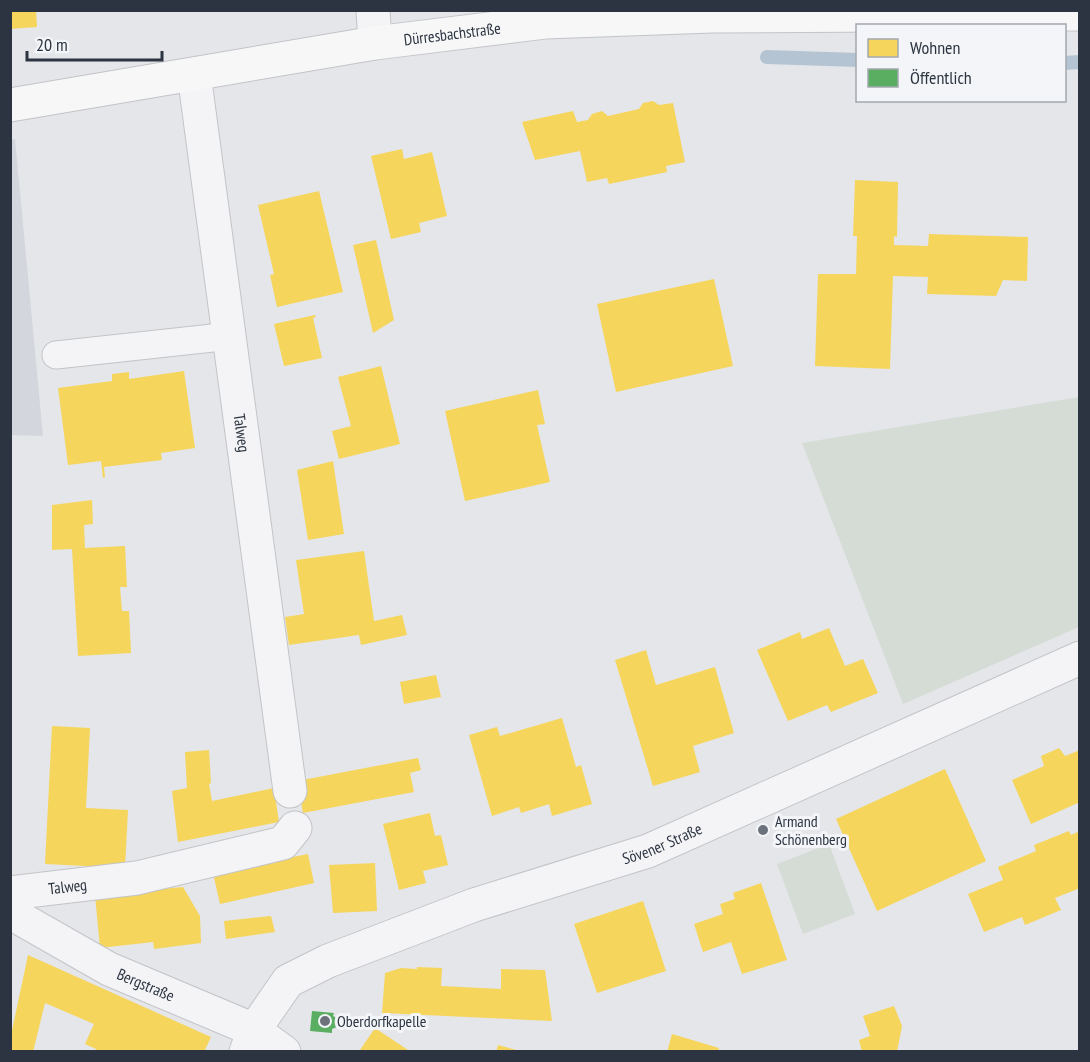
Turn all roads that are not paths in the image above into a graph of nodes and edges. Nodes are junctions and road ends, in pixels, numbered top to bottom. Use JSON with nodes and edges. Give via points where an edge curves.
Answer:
{"nodes":[{"id":1,"x":373,"y":10,"type":"edge"},
{"id":2,"x":861,"y":14,"type":"edge"},
{"id":3,"x":1080,"y":14,"type":"edge"},
{"id":4,"x":375,"y":43,"type":"junction"},
{"id":5,"x":194,"y":74,"type":"junction"},
{"id":6,"x":10,"y":105,"type":"edge"},
{"id":7,"x":231,"y":336,"type":"junction"},
{"id":8,"x":56,"y":356,"type":"dead end"},
{"id":9,"x":1080,"y":658,"type":"edge"},
{"id":10,"x":290,"y":791,"type":"dead end"},
{"id":11,"x":295,"y":828,"type":"dead end"},
{"id":12,"x":10,"y":893,"type":"edge"},
{"id":13,"x":10,"y":909,"type":"edge"},
{"id":14,"x":250,"y":1040,"type":"edge"},
{"id":15,"x":284,"y":1052,"type":"edge"}],
"edges":[{"from":1,"to":4,"type":"street"},
{"from":2,"to":3,"type":"main road","name":"Dürresbachstraße"},
{"from":2,"to":4,"type":"main road","name":"Dürresbachstraße","via":[[545,22]]},
{"from":4,"to":5,"type":"main road","name":"Dürresbachstraße"},
{"from":5,"to":6,"type":"main road","name":"Dürresbachstraße"},
{"from":5,"to":7,"type":"street","name":"Talweg"},
{"from":7,"to":8,"type":"lane"},
{"from":7,"to":10,"type":"street","name":"Talweg"},
{"from":9,"to":14,"type":"street","name":"Sövener Straße","via":[[648,851],[474,905],[328,961],[288,981]]},
{"from":11,"to":12,"type":"street","name":"Talweg","via":[[283,843],[137,878]]},
{"from":13,"to":14,"type":"street","name":"Bergstraße","via":[[109,969]]},
{"from":14,"to":15,"type":"street","name":"Bergstraße"}]}
